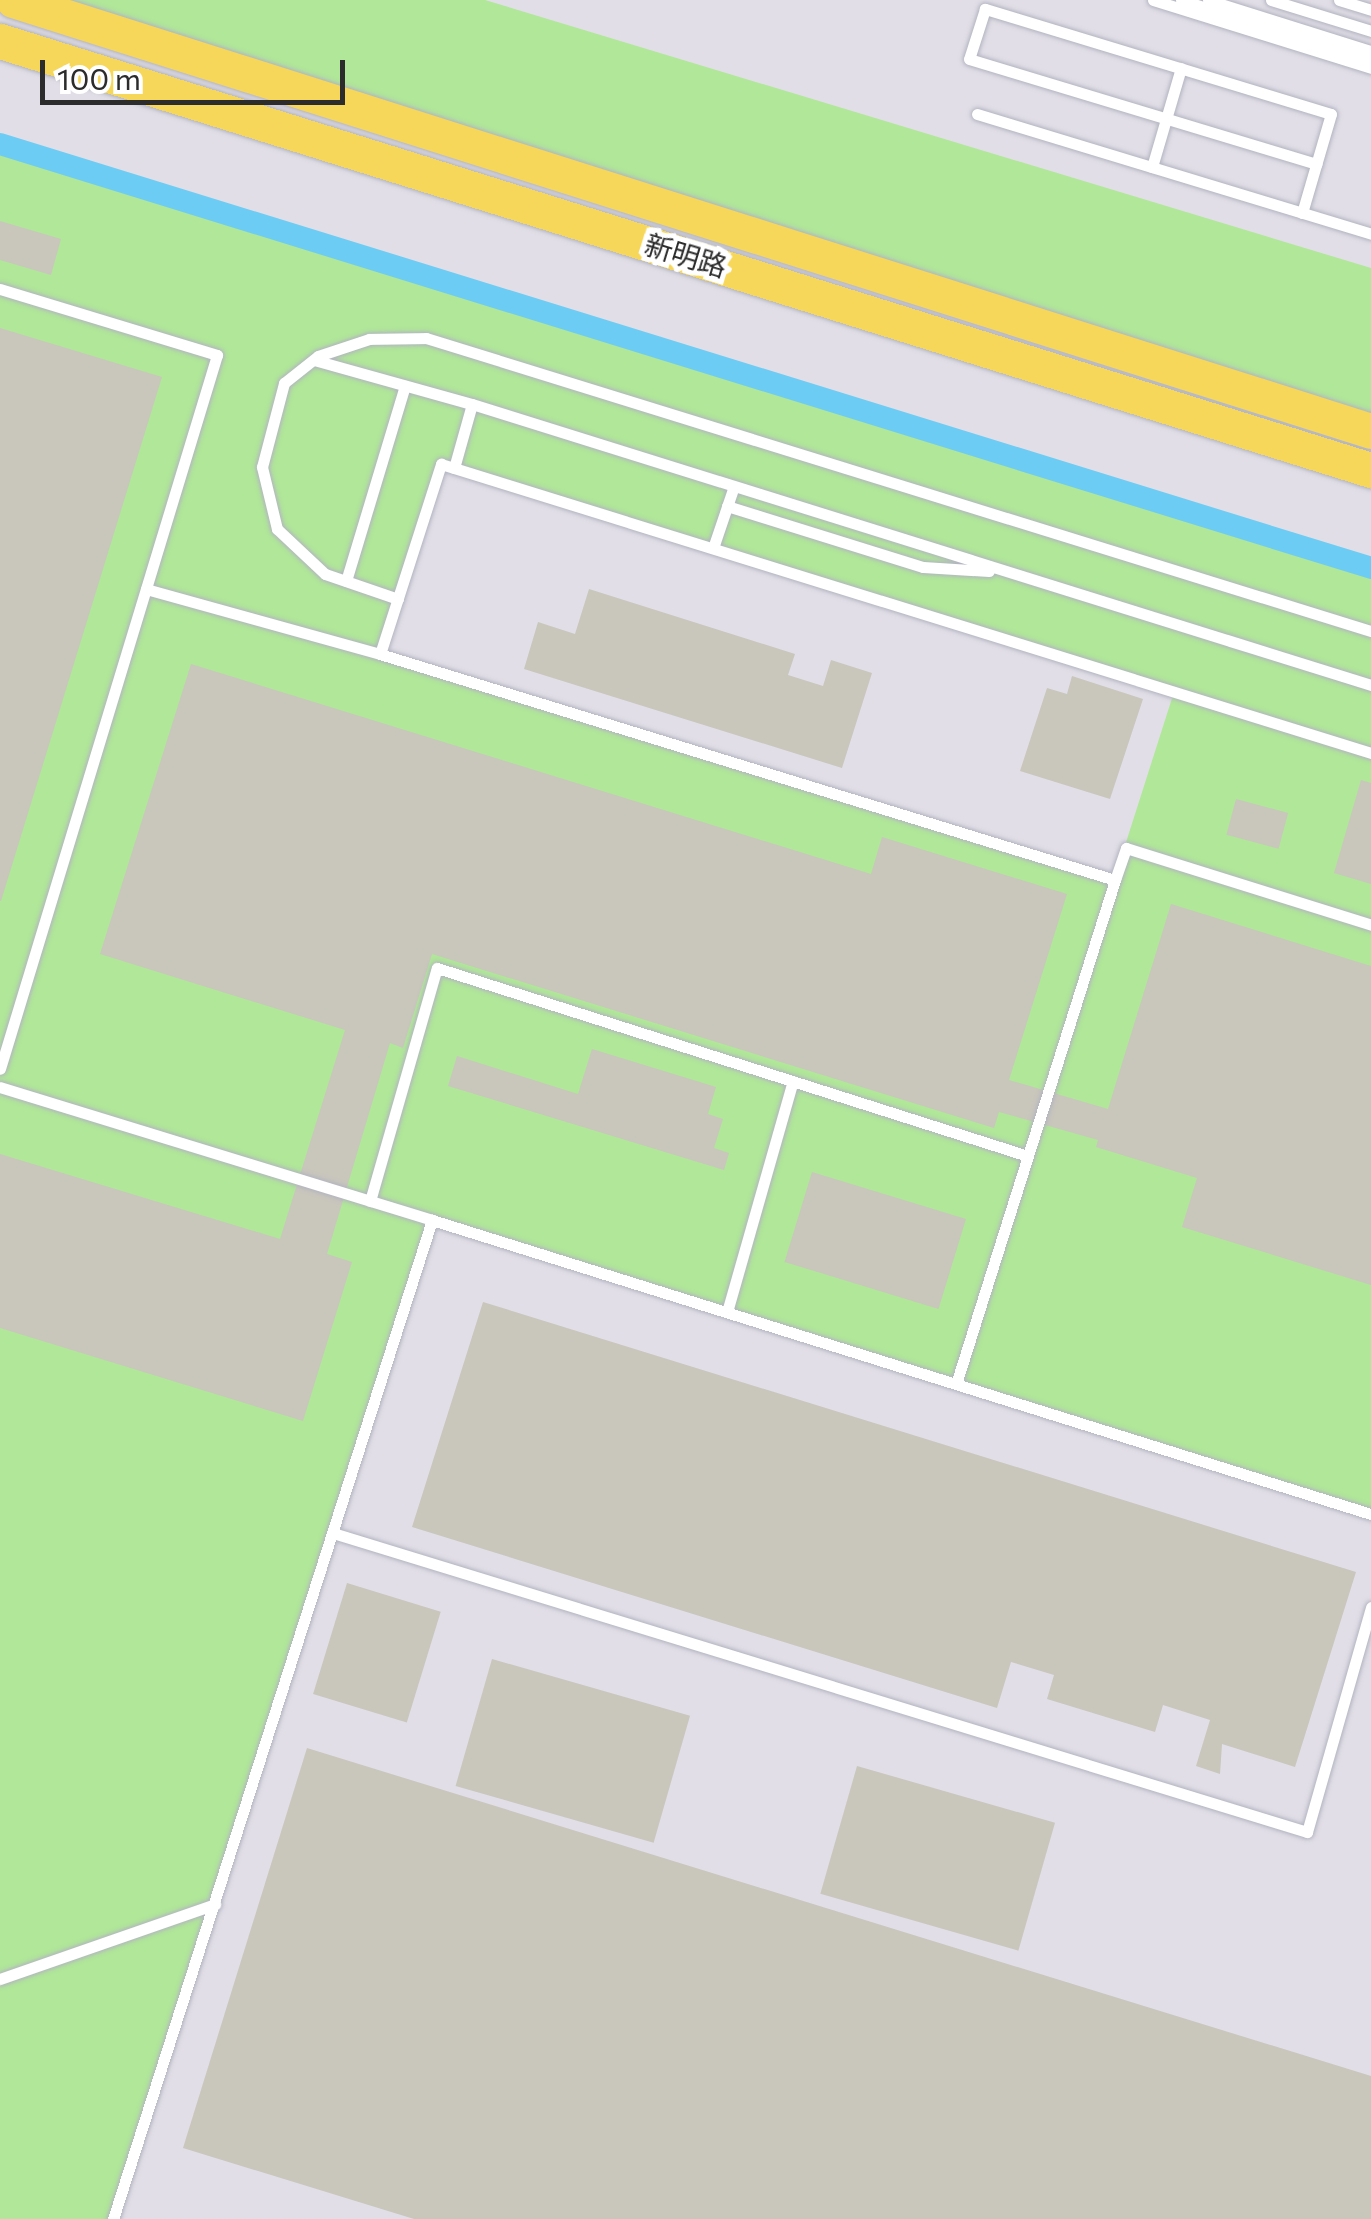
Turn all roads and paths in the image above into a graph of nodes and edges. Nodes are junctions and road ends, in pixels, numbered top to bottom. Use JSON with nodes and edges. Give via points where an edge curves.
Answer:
{"nodes":[{"id":1,"x":13,"y":0,"type":"edge"},
{"id":2,"x":1153,"y":0,"type":"edge"},
{"id":3,"x":1180,"y":0,"type":"edge"},
{"id":4,"x":1208,"y":0,"type":"edge"},
{"id":5,"x":1271,"y":0,"type":"edge"},
{"id":6,"x":1339,"y":0,"type":"edge"},
{"id":7,"x":1371,"y":10,"type":"edge"},
{"id":8,"x":1371,"y":31,"type":"edge"},
{"id":9,"x":0,"y":41,"type":"edge"},
{"id":10,"x":1371,"y":51,"type":"edge"},
{"id":11,"x":1371,"y":59,"type":"edge"},
{"id":12,"x":1181,"y":68,"type":"junction"},
{"id":13,"x":1371,"y":68,"type":"edge"},
{"id":14,"x":977,"y":114,"type":"dead end"},
{"id":15,"x":1166,"y":119,"type":"junction"},
{"id":16,"x":1316,"y":164,"type":"junction"},
{"id":17,"x":1152,"y":167,"type":"junction"},
{"id":18,"x":1302,"y":213,"type":"junction"},
{"id":19,"x":1371,"y":234,"type":"edge"},
{"id":20,"x":0,"y":289,"type":"edge"},
{"id":21,"x":314,"y":360,"type":"junction"},
{"id":22,"x":405,"y":386,"type":"junction"},
{"id":23,"x":472,"y":404,"type":"junction"},
{"id":24,"x":1371,"y":431,"type":"edge"},
{"id":25,"x":454,"y":468,"type":"junction"},
{"id":26,"x":1371,"y":470,"type":"edge"},
{"id":27,"x":734,"y":486,"type":"junction"},
{"id":28,"x":728,"y":506,"type":"junction"},
{"id":29,"x":713,"y":548,"type":"junction"},
{"id":30,"x":1008,"y":572,"type":"junction"},
{"id":31,"x":346,"y":581,"type":"junction"},
{"id":32,"x":146,"y":589,"type":"junction"},
{"id":33,"x":398,"y":598,"type":"junction"},
{"id":34,"x":1371,"y":631,"type":"edge"},
{"id":35,"x":380,"y":654,"type":"junction"},
{"id":36,"x":1371,"y":684,"type":"edge"},
{"id":37,"x":1371,"y":753,"type":"edge"},
{"id":38,"x":1115,"y":880,"type":"junction"},
{"id":39,"x":1371,"y":925,"type":"edge"},
{"id":40,"x":0,"y":1069,"type":"edge"},
{"id":41,"x":793,"y":1082,"type":"junction"},
{"id":42,"x":0,"y":1087,"type":"edge"},
{"id":43,"x":1028,"y":1156,"type":"junction"},
{"id":44,"x":370,"y":1201,"type":"junction"},
{"id":45,"x":432,"y":1220,"type":"junction"},
{"id":46,"x":727,"y":1312,"type":"junction"},
{"id":47,"x":956,"y":1384,"type":"junction"},
{"id":48,"x":1371,"y":1514,"type":"edge"},
{"id":49,"x":333,"y":1533,"type":"junction"},
{"id":50,"x":1371,"y":1607,"type":"edge"},
{"id":51,"x":214,"y":1904,"type":"junction"},
{"id":52,"x":0,"y":1979,"type":"edge"},
{"id":53,"x":113,"y":2219,"type":"edge"}],
"edges":[{"from":1,"to":24,"type":"main road","name":"新明路"},
{"from":2,"to":13,"type":"lane"},
{"from":3,"to":11,"type":"lane"},
{"from":4,"to":10,"type":"lane"},
{"from":5,"to":8,"type":"lane"},
{"from":6,"to":7,"type":"lane"},
{"from":9,"to":26,"type":"main road","name":"新明路"},
{"from":12,"to":15,"type":"lane"},
{"from":12,"to":15,"type":"lane","via":[[986,9],[969,60]]},
{"from":12,"to":16,"type":"lane","via":[[1332,114]]},
{"from":14,"to":17,"type":"lane"},
{"from":15,"to":16,"type":"lane"},
{"from":15,"to":17,"type":"lane"},
{"from":16,"to":18,"type":"lane"},
{"from":17,"to":18,"type":"lane"},
{"from":18,"to":19,"type":"lane"},
{"from":20,"to":32,"type":"lane","via":[[217,355]]},
{"from":21,"to":22,"type":"lane"},
{"from":21,"to":31,"type":"lane","via":[[284,383],[262,467],[277,530],[325,574]]},
{"from":21,"to":34,"type":"lane","via":[[369,339],[426,338]]},
{"from":22,"to":23,"type":"lane"},
{"from":22,"to":31,"type":"lane"},
{"from":23,"to":25,"type":"lane"},
{"from":23,"to":27,"type":"lane"},
{"from":25,"to":29,"type":"lane"},
{"from":25,"to":33,"type":"lane","via":[[441,464]]},
{"from":27,"to":28,"type":"lane"},
{"from":27,"to":30,"type":"lane"},
{"from":28,"to":29,"type":"lane"},
{"from":28,"to":30,"type":"lane","via":[[923,567]]},
{"from":29,"to":37,"type":"lane"},
{"from":30,"to":36,"type":"lane"},
{"from":31,"to":33,"type":"lane"},
{"from":32,"to":35,"type":"lane"},
{"from":32,"to":40,"type":"lane"},
{"from":33,"to":35,"type":"lane"},
{"from":35,"to":38,"type":"lane"},
{"from":38,"to":39,"type":"lane","via":[[1126,848]]},
{"from":38,"to":43,"type":"lane"},
{"from":41,"to":43,"type":"lane"},
{"from":41,"to":44,"type":"lane","via":[[437,968]]},
{"from":41,"to":46,"type":"lane"},
{"from":42,"to":44,"type":"lane"},
{"from":43,"to":47,"type":"lane"},
{"from":44,"to":45,"type":"lane"},
{"from":45,"to":46,"type":"lane"},
{"from":45,"to":49,"type":"lane"},
{"from":46,"to":47,"type":"lane"},
{"from":47,"to":48,"type":"lane"},
{"from":49,"to":50,"type":"lane","via":[[1307,1832]]},
{"from":49,"to":51,"type":"lane"},
{"from":51,"to":52,"type":"lane"},
{"from":51,"to":53,"type":"lane"}]}
